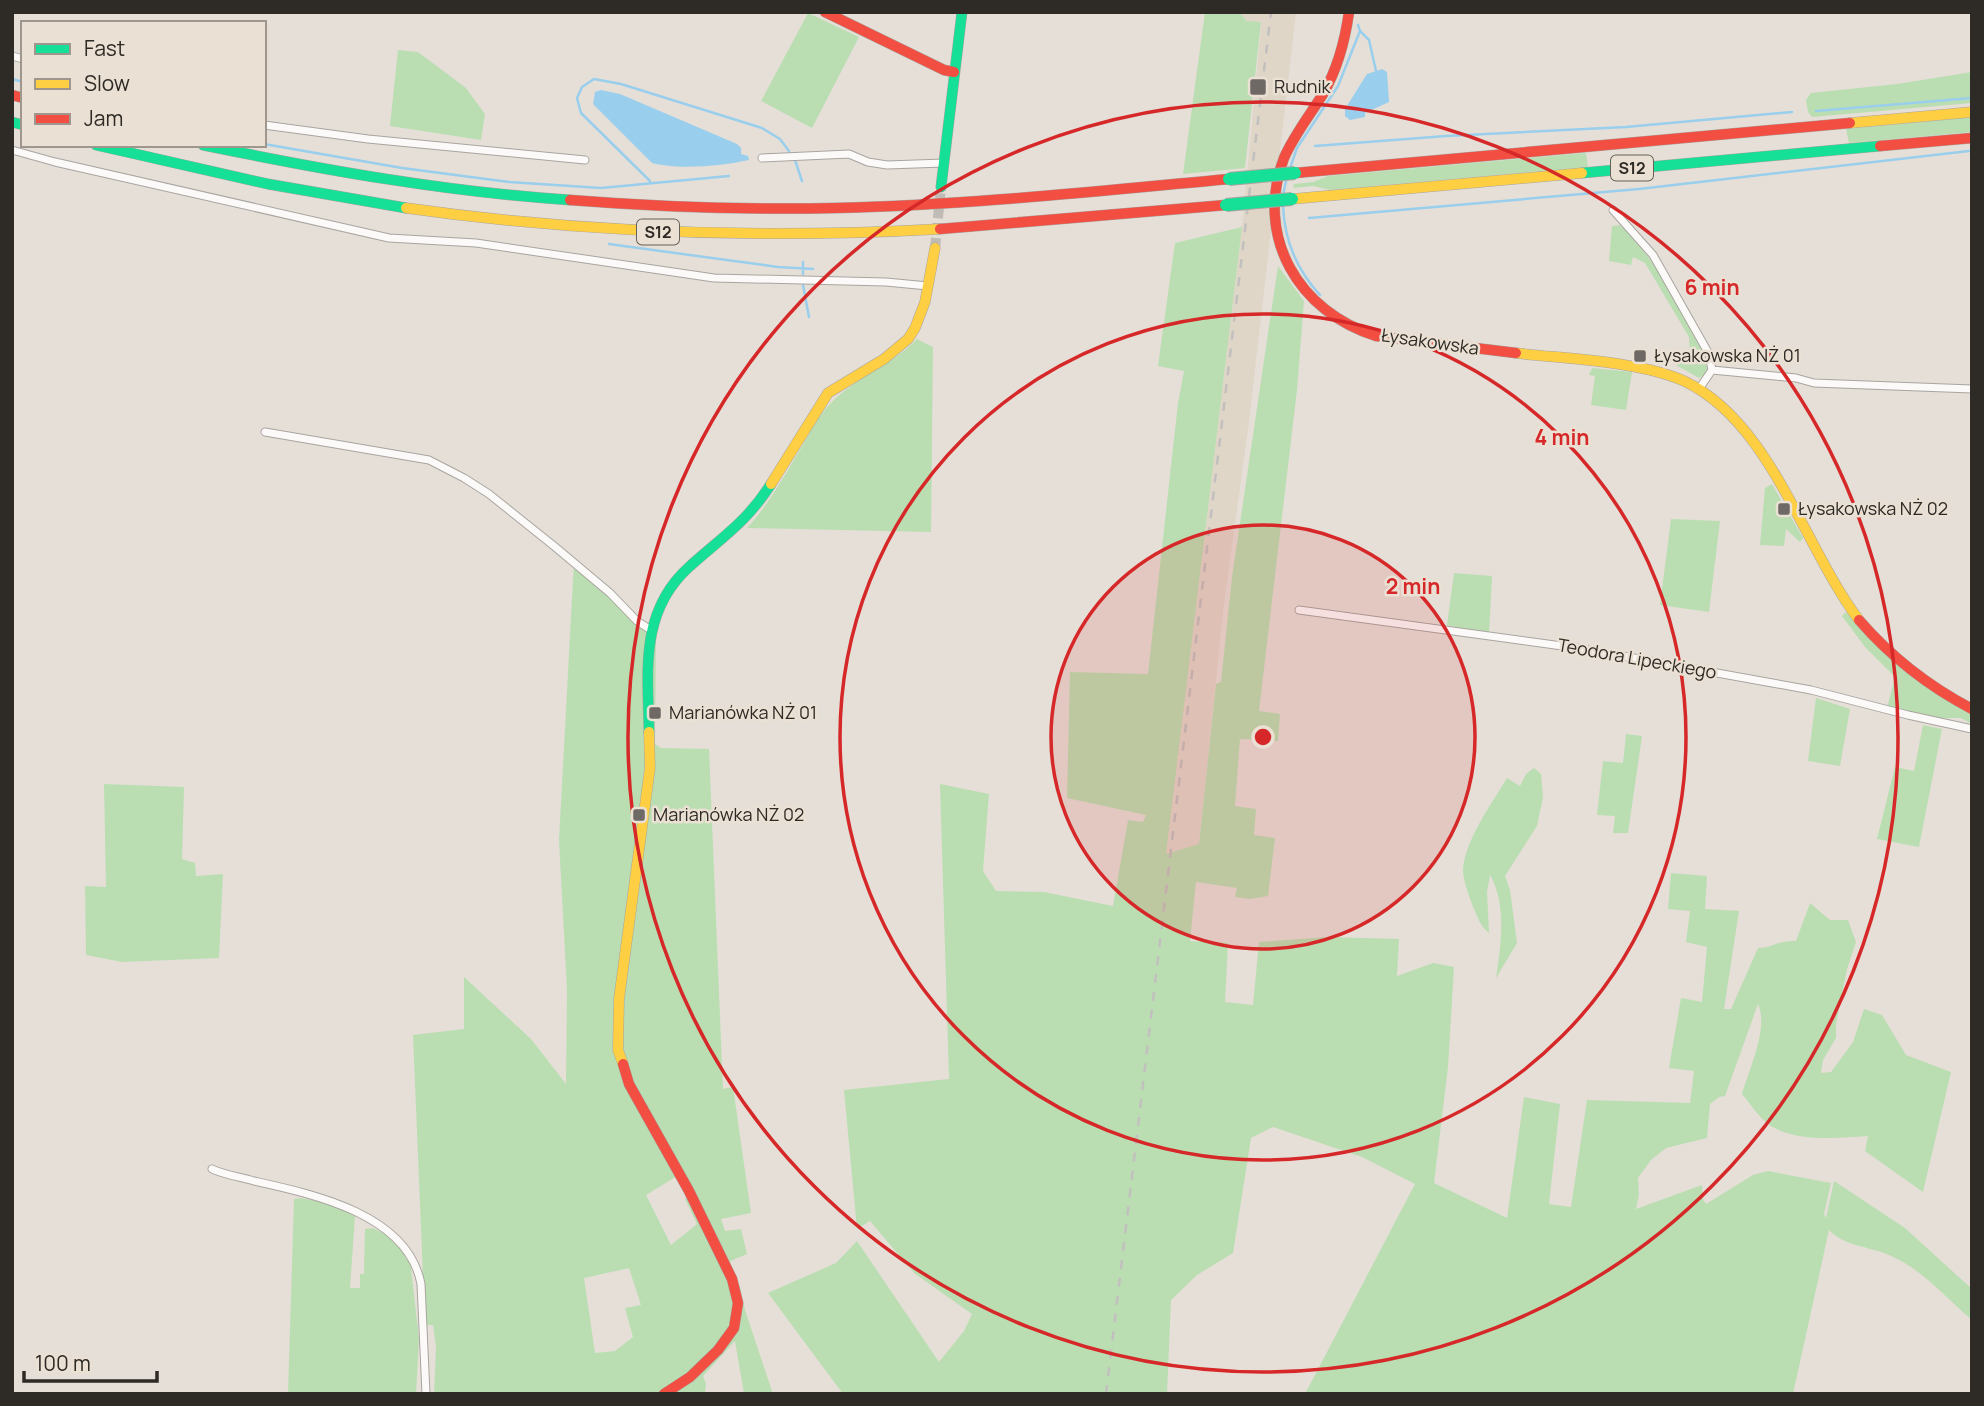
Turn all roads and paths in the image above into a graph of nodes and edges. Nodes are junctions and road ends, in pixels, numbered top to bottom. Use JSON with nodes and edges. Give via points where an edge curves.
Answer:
{"nodes":[{"id":1,"x":825,"y":12,"type":"edge"},
{"id":2,"x":962,"y":12,"type":"edge"},
{"id":3,"x":1349,"y":12,"type":"edge"},
{"id":4,"x":954,"y":72,"type":"junction"},
{"id":5,"x":1972,"y":112,"type":"edge"},
{"id":6,"x":266,"y":125,"type":"edge"},
{"id":7,"x":1972,"y":138,"type":"edge"},
{"id":8,"x":105,"y":147,"type":"edge"},
{"id":9,"x":213,"y":147,"type":"edge"},
{"id":10,"x":12,"y":150,"type":"edge"},
{"id":11,"x":762,"y":158,"type":"dead end"},
{"id":12,"x":585,"y":160,"type":"dead end"},
{"id":13,"x":944,"y":163,"type":"junction"},
{"id":14,"x":941,"y":187,"type":"tunnel mouth"},
{"id":15,"x":1613,"y":211,"type":"dead end"},
{"id":16,"x":935,"y":248,"type":"tunnel mouth"},
{"id":17,"x":928,"y":286,"type":"junction"},
{"id":18,"x":1712,"y":370,"type":"junction"},
{"id":19,"x":1699,"y":389,"type":"junction"},
{"id":20,"x":1972,"y":389,"type":"edge"},
{"id":21,"x":265,"y":432,"type":"dead end"},
{"id":22,"x":1299,"y":610,"type":"dead end"},
{"id":23,"x":651,"y":630,"type":"junction"},
{"id":24,"x":1972,"y":709,"type":"edge"},
{"id":25,"x":1972,"y":729,"type":"edge"},
{"id":26,"x":212,"y":1169,"type":"dead end"},
{"id":27,"x":426,"y":1394,"type":"edge"},
{"id":28,"x":664,"y":1394,"type":"edge"}],
"edges":[{"from":1,"to":4,"type":"main road"},
{"from":2,"to":4,"type":"main road"},
{"from":3,"to":19,"type":"main road","name":"Łysakowska","via":[[1334,73],[1287,151],[1276,190],[1276,228],[1282,253],[1310,297],[1340,321],[1376,336],[1643,368]]},
{"from":4,"to":13,"type":"main road"},
{"from":5,"to":9,"type":"main road","number":"S12","bridge":true,"via":[[1229,180],[911,205],[782,209],[532,198],[342,173]]},
{"from":6,"to":12,"type":"street"},
{"from":7,"to":8,"type":"main road","number":"S12","bridge":true,"via":[[1035,222],[868,232],[739,233],[490,219],[258,183]]},
{"from":10,"to":17,"type":"street","via":[[389,238],[476,243],[704,277]]},
{"from":11,"to":13,"type":"street","via":[[849,154],[887,166]]},
{"from":13,"to":14,"type":"main road"},
{"from":15,"to":18,"type":"street","via":[[1653,255],[1709,354]]},
{"from":16,"to":17,"type":"main road"},
{"from":17,"to":23,"type":"main road","via":[[921,314],[905,342],[828,393],[758,505],[677,579],[661,601]]},
{"from":18,"to":19,"type":"street"},
{"from":18,"to":20,"type":"street","via":[[1814,383]]},
{"from":19,"to":24,"type":"main road","name":"Łysakowska","via":[[1731,413],[1754,441],[1830,579],[1865,627],[1915,674]]},
{"from":21,"to":23,"type":"street","via":[[429,460],[489,494]]},
{"from":22,"to":25,"type":"street","name":"Teodora Lipeckiego","via":[[1584,649],[1811,690]]},
{"from":23,"to":28,"type":"main road","via":[[650,776],[619,999],[618,1050],[633,1092],[732,1279],[738,1308],[734,1328],[718,1350]]},
{"from":26,"to":27,"type":"street","via":[[332,1202],[382,1228],[408,1250],[421,1284]]}]}
